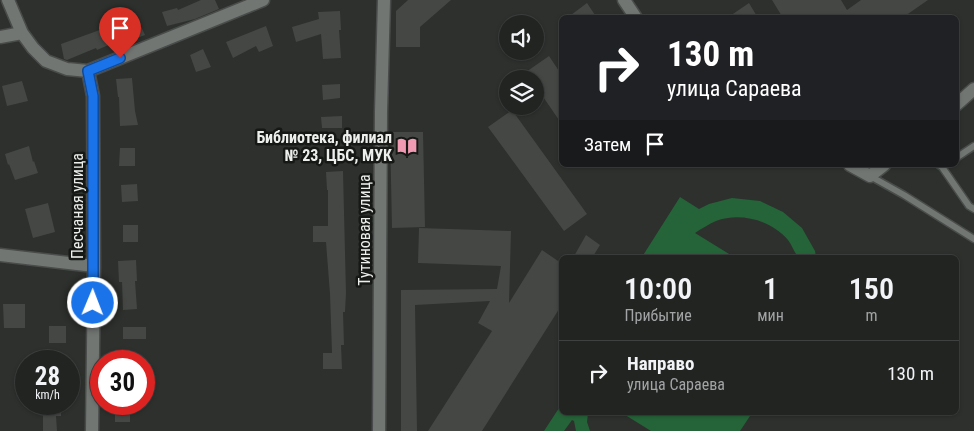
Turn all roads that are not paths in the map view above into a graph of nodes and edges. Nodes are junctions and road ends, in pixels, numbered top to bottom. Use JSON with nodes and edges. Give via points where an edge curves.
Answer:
{"nodes":[{"id":1,"x":8,"y":0,"type":"edge"},
{"id":2,"x":263,"y":0,"type":"edge"},
{"id":3,"x":384,"y":0,"type":"edge"},
{"id":4,"x":624,"y":0,"type":"edge"},
{"id":5,"x":634,"y":15,"type":"edge"},
{"id":6,"x":22,"y":34,"type":"junction"},
{"id":7,"x":0,"y":37,"type":"edge"},
{"id":8,"x":88,"y":71,"type":"junction"},
{"id":9,"x":974,"y":89,"type":"edge"},
{"id":10,"x":959,"y":102,"type":"edge"},
{"id":11,"x":974,"y":146,"type":"edge"},
{"id":12,"x":959,"y":156,"type":"edge"},
{"id":13,"x":854,"y":167,"type":"edge"},
{"id":14,"x":881,"y":167,"type":"edge"},
{"id":15,"x":943,"y":167,"type":"edge"},
{"id":16,"x":870,"y":176,"type":"junction"},
{"id":17,"x":974,"y":208,"type":"edge"},
{"id":18,"x":974,"y":239,"type":"edge"},
{"id":19,"x":0,"y":255,"type":"edge"},
{"id":20,"x":94,"y":266,"type":"junction"},
{"id":21,"x":92,"y":431,"type":"edge"},
{"id":22,"x":379,"y":431,"type":"edge"}],
"edges":[{"from":1,"to":6,"type":"street"},
{"from":2,"to":8,"type":"street"},
{"from":3,"to":22,"type":"street","name":"Тутиновая улица"},
{"from":4,"to":5,"type":"street"},
{"from":6,"to":7,"type":"street"},
{"from":6,"to":8,"type":"street","via":[[46,61],[67,70]]},
{"from":8,"to":20,"type":"street","name":"Песчаная улица","via":[[93,96]]},
{"from":9,"to":10,"type":"street"},
{"from":11,"to":12,"type":"lane"},
{"from":13,"to":16,"type":"street"},
{"from":14,"to":16,"type":"street"},
{"from":15,"to":17,"type":"lane","via":[[969,206]]},
{"from":16,"to":18,"type":"lane"},
{"from":19,"to":20,"type":"street"},
{"from":20,"to":21,"type":"street","name":"Песчаная улица"}]}
